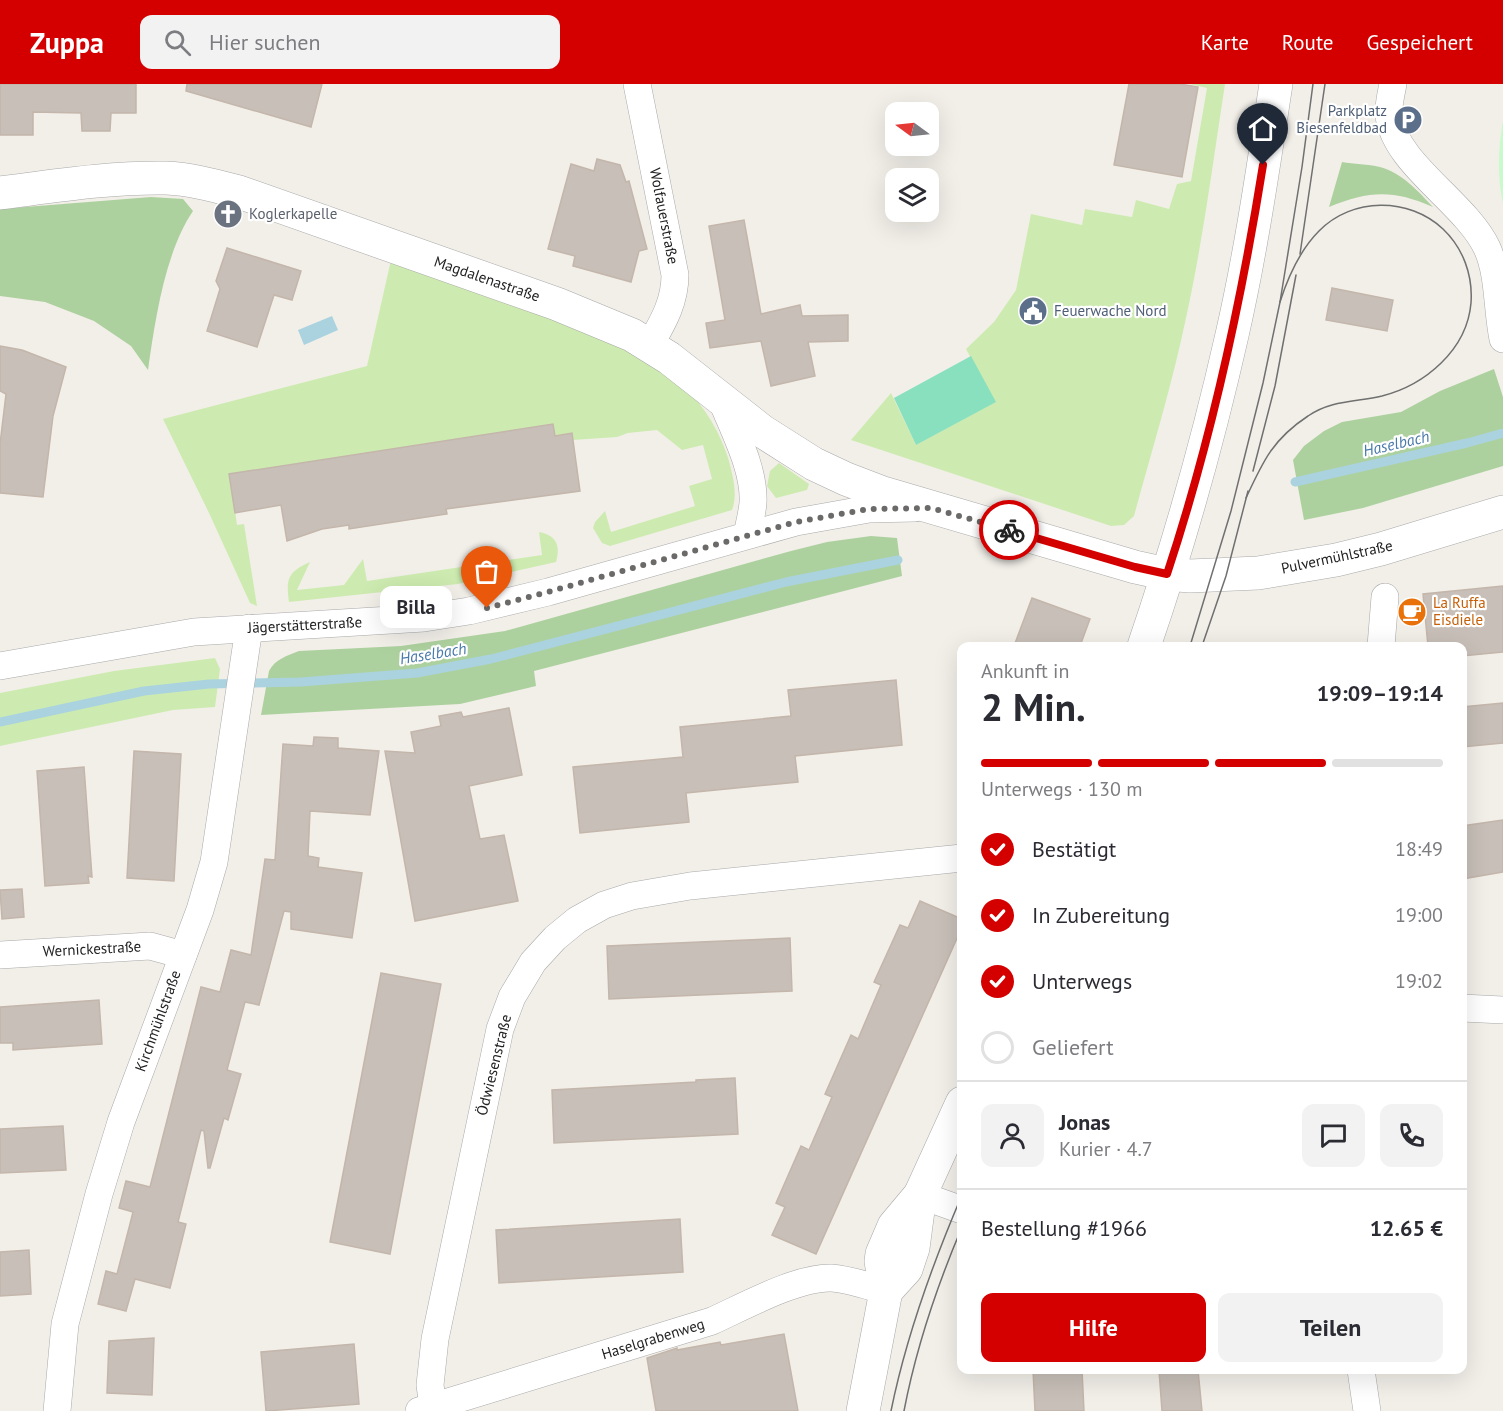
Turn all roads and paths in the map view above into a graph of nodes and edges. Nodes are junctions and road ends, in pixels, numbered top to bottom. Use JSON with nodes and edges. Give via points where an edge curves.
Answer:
{"nodes":[{"id":1,"x":637,"y":84,"type":"edge"},
{"id":2,"x":1276,"y":84,"type":"edge"},
{"id":3,"x":1393,"y":84,"type":"edge"},
{"id":4,"x":0,"y":193,"type":"edge"},
{"id":5,"x":1503,"y":339,"type":"edge"},
{"id":6,"x":650,"y":345,"type":"junction"},
{"id":7,"x":722,"y":401,"type":"junction"},
{"id":8,"x":931,"y":508,"type":"junction"},
{"id":9,"x":1503,"y":512,"type":"edge"},
{"id":10,"x":747,"y":535,"type":"junction"},
{"id":11,"x":1167,"y":574,"type":"junction"},
{"id":12,"x":1385,"y":597,"type":"dead end"},
{"id":13,"x":249,"y":628,"type":"junction"},
{"id":14,"x":1145,"y":642,"type":"edge"},
{"id":15,"x":1381,"y":642,"type":"edge"},
{"id":16,"x":0,"y":666,"type":"edge"},
{"id":17,"x":957,"y":859,"type":"edge"},
{"id":18,"x":0,"y":955,"type":"edge"},
{"id":19,"x":183,"y":955,"type":"junction"},
{"id":20,"x":1467,"y":1008,"type":"edge"},
{"id":21,"x":1503,"y":1010,"type":"edge"},
{"id":22,"x":957,"y":1114,"type":"edge"},
{"id":23,"x":920,"y":1196,"type":"junction"},
{"id":24,"x":957,"y":1208,"type":"edge"},
{"id":25,"x":886,"y":1291,"type":"junction"},
{"id":26,"x":1362,"y":1374,"type":"edge"},
{"id":27,"x":426,"y":1409,"type":"edge"},
{"id":28,"x":57,"y":1411,"type":"edge"},
{"id":29,"x":863,"y":1411,"type":"edge"},
{"id":30,"x":1367,"y":1411,"type":"edge"}],
"edges":[{"from":1,"to":6,"type":"street","name":"Wolfauerstraße","via":[[675,275],[672,303]]},
{"from":2,"to":11,"type":"street","via":[[1232,336],[1196,483]]},
{"from":3,"to":5,"type":"street","via":[[1389,114],[1394,133],[1410,158],[1472,223],[1488,250]]},
{"from":4,"to":6,"type":"street","name":"Magdalenastraße","via":[[124,179],[168,178],[210,184],[588,315]]},
{"from":6,"to":7,"type":"street","name":"Magdalenastraße"},
{"from":7,"to":8,"type":"street","name":"Magdalenastraße","via":[[814,464]]},
{"from":7,"to":10,"type":"street","via":[[752,487]]},
{"from":8,"to":10,"type":"street","name":"Jägerstätterstraße","via":[[869,509]]},
{"from":8,"to":11,"type":"street","name":"Jägerstätterstraße"},
{"from":9,"to":11,"type":"street","name":"Pulvermühlstraße","via":[[1381,549],[1298,567],[1226,576]]},
{"from":10,"to":13,"type":"street","name":"Jägerstätterstraße","via":[[469,611]]},
{"from":11,"to":14,"type":"street"},
{"from":12,"to":15,"type":"street"},
{"from":13,"to":16,"type":"street","name":"Jägerstätterstraße","via":[[194,633]]},
{"from":13,"to":19,"type":"street","name":"Kirchmühlstraße","via":[[214,862]]},
{"from":17,"to":27,"type":"street","name":"Ödwiesenstraße","via":[[662,890],[604,905],[555,938],[533,962],[512,997],[500,1029],[435,1339]]},
{"from":18,"to":19,"type":"street","name":"Wernickestraße","via":[[150,946]]},
{"from":19,"to":28,"type":"street","name":"Kirchmühlstraße","via":[[121,1122],[99,1194],[65,1324]]},
{"from":20,"to":21,"type":"street"},
{"from":22,"to":23,"type":"street"},
{"from":23,"to":24,"type":"street"},
{"from":23,"to":25,"type":"street","via":[[888,1238],[881,1261]]},
{"from":25,"to":27,"type":"street","name":"Haselgrabenweg","via":[[818,1278],[712,1321]]},
{"from":25,"to":29,"type":"street"},
{"from":26,"to":30,"type":"street"}]}
